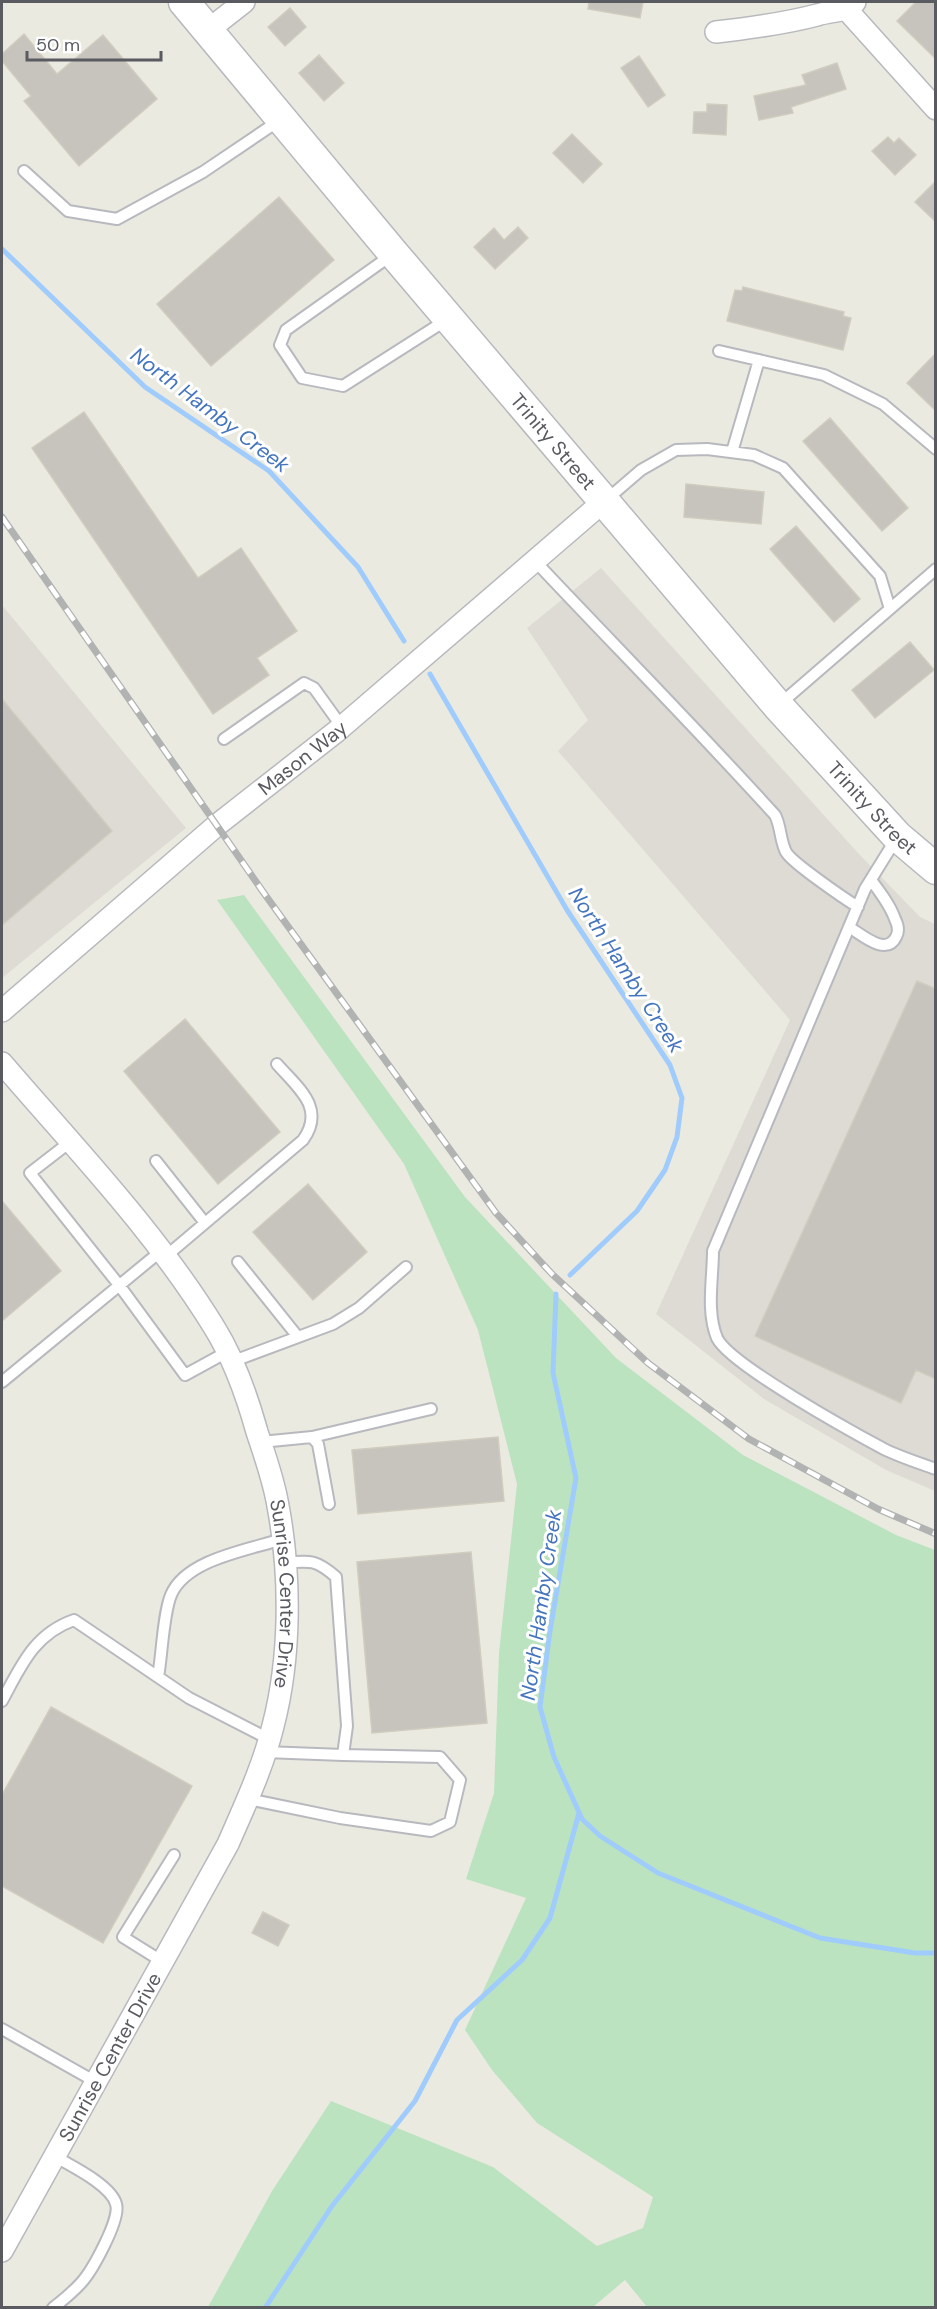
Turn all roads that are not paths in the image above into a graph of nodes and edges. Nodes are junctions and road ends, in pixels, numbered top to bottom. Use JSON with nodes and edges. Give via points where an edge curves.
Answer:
{"nodes":[{"id":1,"x":184,"y":2,"type":"edge"},
{"id":2,"x":244,"y":2,"type":"edge"},
{"id":3,"x":851,"y":6,"type":"edge"},
{"id":4,"x":207,"y":31,"type":"junction"},
{"id":5,"x":716,"y":33,"type":"dead end"},
{"id":6,"x":936,"y":109,"type":"edge"},
{"id":7,"x":281,"y":119,"type":"junction"},
{"id":8,"x":24,"y":171,"type":"dead end"},
{"id":9,"x":394,"y":254,"type":"junction"},
{"id":10,"x":449,"y":319,"type":"junction"},
{"id":11,"x":719,"y":351,"type":"dead end"},
{"id":12,"x":759,"y":360,"type":"junction"},
{"id":13,"x":936,"y":449,"type":"edge"},
{"id":14,"x":732,"y":452,"type":"junction"},
{"id":15,"x":603,"y":502,"type":"junction"},
{"id":16,"x":534,"y":560,"type":"junction"},
{"id":17,"x":936,"y":569,"type":"edge"},
{"id":18,"x":890,"y":609,"type":"junction"},
{"id":19,"x":778,"y":706,"type":"junction"},
{"id":20,"x":342,"y":726,"type":"junction"},
{"id":21,"x":224,"y":739,"type":"dead end"},
{"id":22,"x":897,"y":836,"type":"junction"},
{"id":23,"x":936,"y":869,"type":"edge"},
{"id":24,"x":871,"y":880,"type":"junction"},
{"id":25,"x":858,"y":907,"type":"junction"},
{"id":26,"x":849,"y":927,"type":"junction"},
{"id":27,"x":2,"y":1011,"type":"edge"},
{"id":28,"x":2,"y":1063,"type":"edge"},
{"id":29,"x":277,"y":1064,"type":"dead end"},
{"id":30,"x":70,"y":1142,"type":"junction"},
{"id":31,"x":156,"y":1161,"type":"dead end"},
{"id":32,"x":205,"y":1223,"type":"junction"},
{"id":33,"x":163,"y":1254,"type":"junction"},
{"id":34,"x":238,"y":1262,"type":"dead end"},
{"id":35,"x":406,"y":1267,"type":"dead end"},
{"id":36,"x":119,"y":1285,"type":"junction"},
{"id":37,"x":298,"y":1337,"type":"junction"},
{"id":38,"x":229,"y":1357,"type":"junction"},
{"id":39,"x":2,"y":1382,"type":"edge"},
{"id":40,"x":431,"y":1409,"type":"dead end"},
{"id":41,"x":312,"y":1437,"type":"junction"},
{"id":42,"x":261,"y":1442,"type":"junction"},
{"id":43,"x":936,"y":1469,"type":"edge"},
{"id":44,"x":329,"y":1504,"type":"dead end"},
{"id":45,"x":282,"y":1539,"type":"junction"},
{"id":46,"x":285,"y":1563,"type":"junction"},
{"id":47,"x":158,"y":1677,"type":"junction"},
{"id":48,"x":2,"y":1701,"type":"edge"},
{"id":49,"x":267,"y":1746,"type":"junction"},
{"id":50,"x":343,"y":1755,"type":"junction"},
{"id":51,"x":248,"y":1799,"type":"junction"},
{"id":52,"x":174,"y":1855,"type":"dead end"},
{"id":53,"x":163,"y":1962,"type":"junction"},
{"id":54,"x":2,"y":2029,"type":"edge"},
{"id":55,"x":96,"y":2082,"type":"junction"},
{"id":56,"x":54,"y":2156,"type":"junction"},
{"id":57,"x":2,"y":2251,"type":"edge"},
{"id":58,"x":53,"y":2307,"type":"edge"}],
"edges":[{"from":1,"to":4,"type":"street","name":"Trinity Street"},
{"from":2,"to":4,"type":"street"},
{"from":3,"to":5,"type":"street","via":[[784,25]]},
{"from":3,"to":6,"type":"street"},
{"from":4,"to":7,"type":"street","name":"Trinity Street"},
{"from":7,"to":8,"type":"lane","via":[[203,172],[117,219],[68,211]]},
{"from":7,"to":9,"type":"street","name":"Trinity Street"},
{"from":9,"to":10,"type":"street","name":"Trinity Street"},
{"from":9,"to":10,"type":"lane","via":[[286,330],[280,345],[302,378],[343,386]]},
{"from":10,"to":15,"type":"street","name":"Trinity Street"},
{"from":11,"to":12,"type":"lane"},
{"from":12,"to":13,"type":"lane","via":[[824,375],[883,404]]},
{"from":12,"to":14,"type":"lane"},
{"from":14,"to":15,"type":"lane","via":[[676,450],[641,470]]},
{"from":14,"to":18,"type":"lane","via":[[753,455],[783,468],[880,576]]},
{"from":15,"to":16,"type":"street","name":"Mason Way"},
{"from":15,"to":19,"type":"street","name":"Trinity Street"},
{"from":16,"to":20,"type":"street","name":"Mason Way"},
{"from":16,"to":25,"type":"lane","via":[[775,815],[786,852]]},
{"from":17,"to":18,"type":"lane"},
{"from":18,"to":19,"type":"lane"},
{"from":19,"to":22,"type":"street","name":"Trinity Street"},
{"from":20,"to":21,"type":"lane","via":[[314,688],[304,683]]},
{"from":20,"to":27,"type":"street","name":"Mason Way","via":[[218,825]]},
{"from":22,"to":23,"type":"street","name":"Trinity Street"},
{"from":22,"to":24,"type":"lane"},
{"from":24,"to":25,"type":"lane"},
{"from":24,"to":26,"type":"lane","via":[[896,920],[898,934],[886,946]]},
{"from":25,"to":26,"type":"lane"},
{"from":26,"to":43,"type":"lane","via":[[713,1251],[711,1309],[718,1339],[735,1358],[798,1400],[886,1450]]},
{"from":28,"to":30,"type":"street","name":"Sunrise Center Drive"},
{"from":29,"to":32,"type":"lane","via":[[310,1102],[311,1128],[303,1140]]},
{"from":30,"to":33,"type":"street","name":"Sunrise Center Drive"},
{"from":30,"to":36,"type":"lane","via":[[30,1173]]},
{"from":31,"to":32,"type":"lane"},
{"from":32,"to":33,"type":"lane"},
{"from":33,"to":36,"type":"lane"},
{"from":33,"to":38,"type":"street","name":"Sunrise Center Drive","via":[[216,1329]]},
{"from":34,"to":37,"type":"lane"},
{"from":35,"to":37,"type":"lane","via":[[359,1308],[333,1324]]},
{"from":36,"to":38,"type":"lane","via":[[185,1376]]},
{"from":36,"to":39,"type":"lane"},
{"from":37,"to":38,"type":"lane"},
{"from":38,"to":42,"type":"street","name":"Sunrise Center Drive","via":[[246,1393]]},
{"from":40,"to":41,"type":"lane"},
{"from":41,"to":42,"type":"lane"},
{"from":41,"to":44,"type":"lane","via":[[318,1444]]},
{"from":42,"to":45,"type":"street","name":"Sunrise Center Drive","via":[[278,1504]]},
{"from":45,"to":46,"type":"street","name":"Sunrise Center Drive"},
{"from":45,"to":47,"type":"lane","via":[[217,1559],[180,1580],[170,1596]]},
{"from":46,"to":49,"type":"street","name":"Sunrise Center Drive","via":[[283,1672]]},
{"from":46,"to":50,"type":"lane","via":[[307,1560],[321,1564],[336,1577],[347,1726]]},
{"from":47,"to":48,"type":"lane","via":[[74,1620],[56,1626],[31,1650]]},
{"from":47,"to":49,"type":"lane"},
{"from":49,"to":50,"type":"lane"},
{"from":49,"to":51,"type":"street","name":"Sunrise Center Drive"},
{"from":50,"to":51,"type":"lane","via":[[440,1757],[460,1780],[450,1822],[431,1831]]},
{"from":51,"to":53,"type":"street","name":"Sunrise Center Drive","via":[[228,1844]]},
{"from":52,"to":53,"type":"lane","via":[[123,1937]]},
{"from":53,"to":55,"type":"street","name":"Sunrise Center Drive"},
{"from":54,"to":55,"type":"lane"},
{"from":55,"to":56,"type":"street","name":"Sunrise Center Drive"},
{"from":56,"to":57,"type":"street","name":"Sunrise Center Drive"},
{"from":56,"to":58,"type":"lane","via":[[106,2189],[116,2203],[117,2216],[93,2268]]}]}
